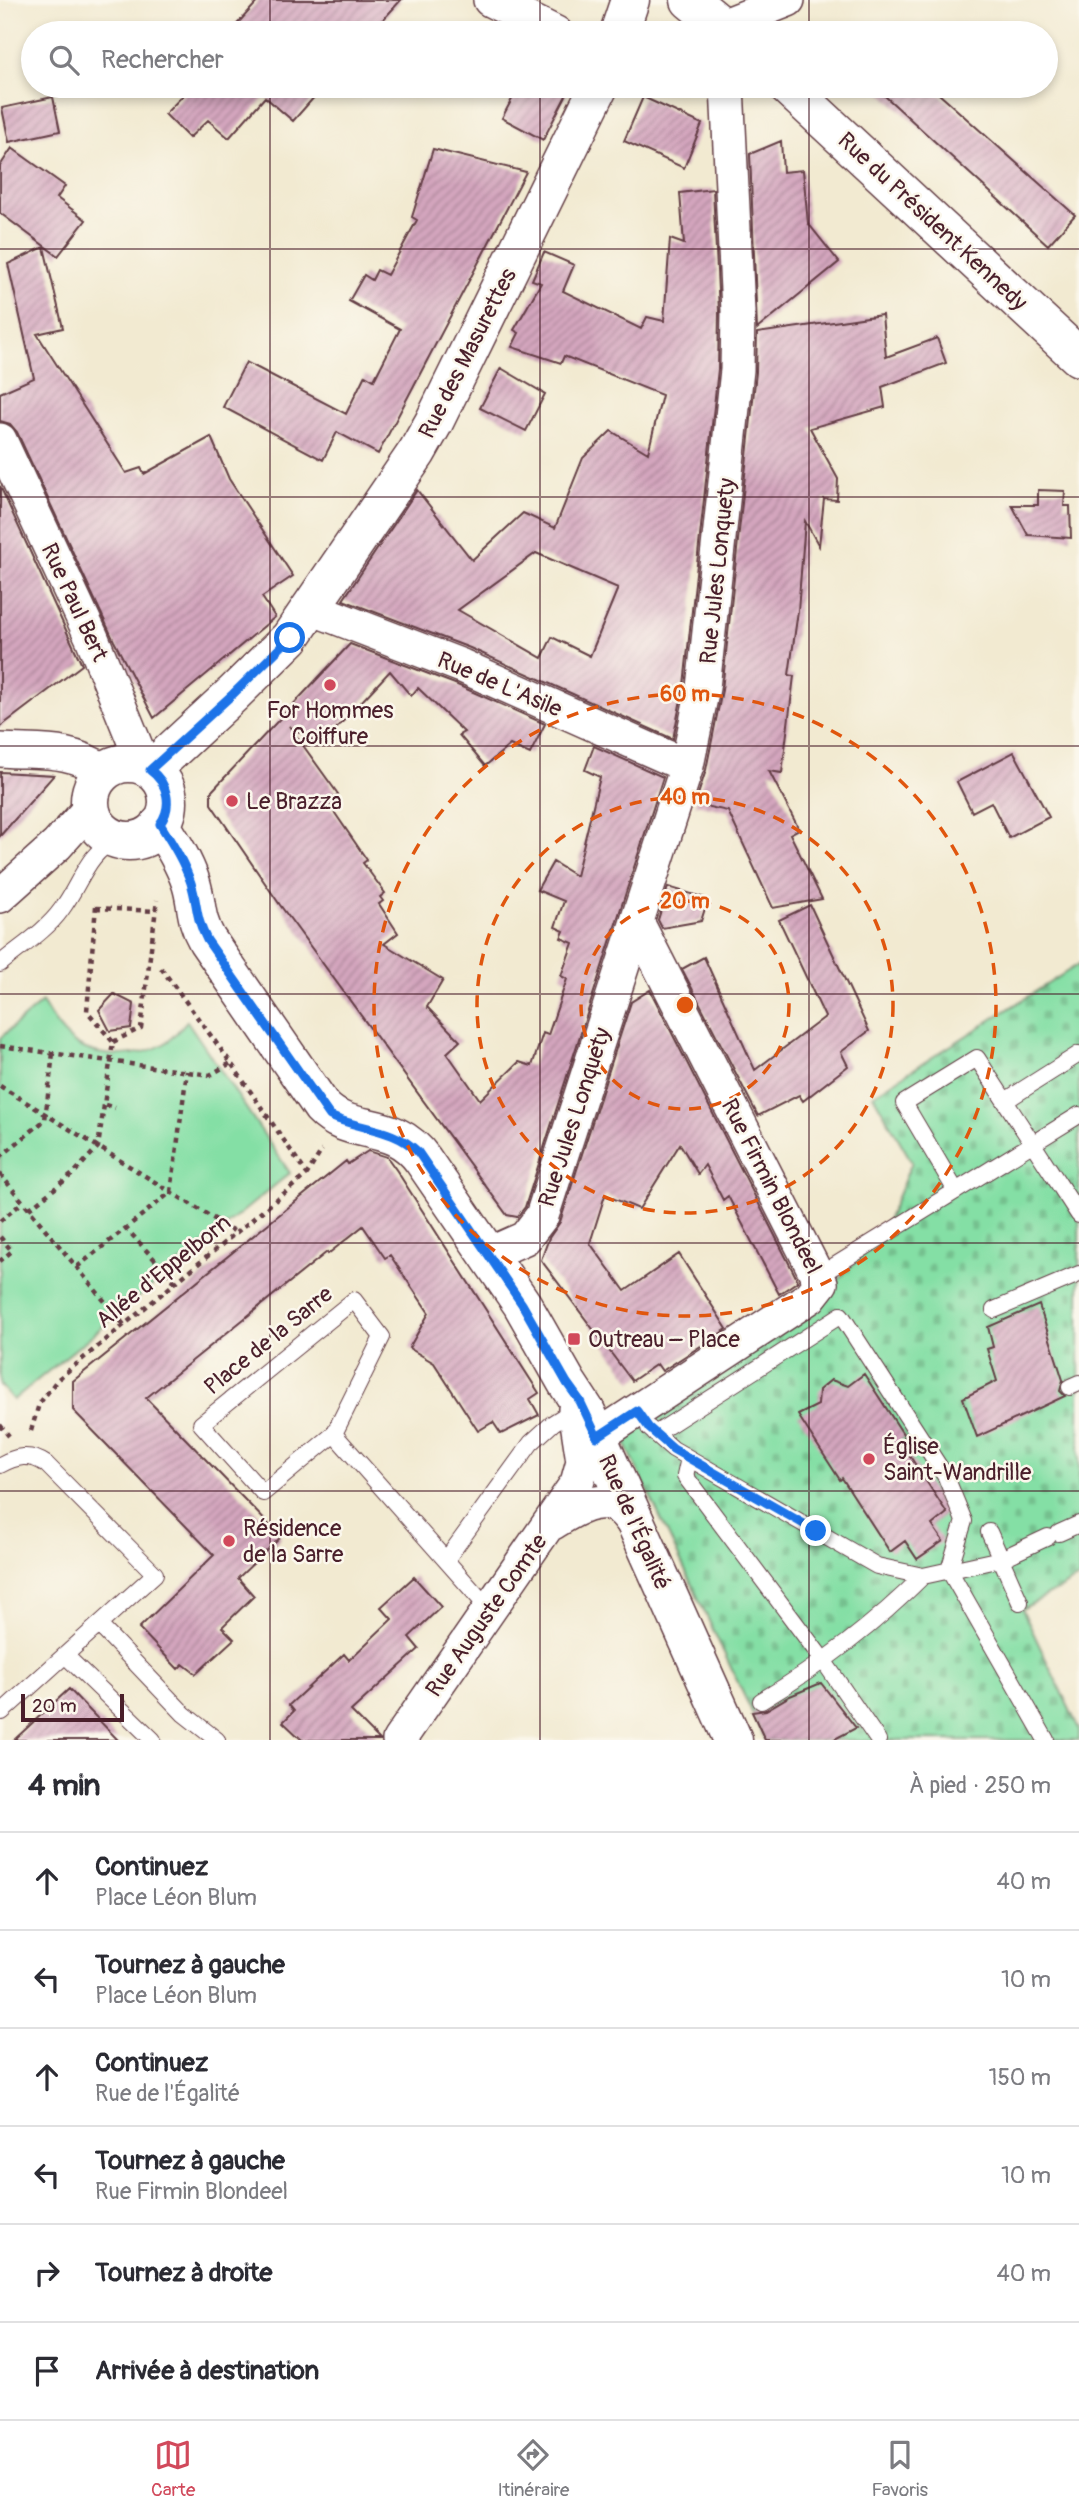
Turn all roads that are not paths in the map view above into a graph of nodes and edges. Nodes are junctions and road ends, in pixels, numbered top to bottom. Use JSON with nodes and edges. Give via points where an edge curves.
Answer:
{"nodes":[{"id":1,"x":489,"y":0,"type":"edge"},
{"id":2,"x":630,"y":0,"type":"edge"},
{"id":3,"x":690,"y":0,"type":"edge"},
{"id":4,"x":788,"y":0,"type":"edge"},
{"id":5,"x":532,"y":21,"type":"edge"},
{"id":6,"x":624,"y":21,"type":"edge"},
{"id":7,"x":709,"y":21,"type":"edge"},
{"id":8,"x":725,"y":21,"type":"edge"},
{"id":9,"x":593,"y":98,"type":"edge"},
{"id":10,"x":728,"y":98,"type":"edge"},
{"id":11,"x":800,"y":98,"type":"edge"},
{"id":12,"x":1079,"y":357,"type":"edge"},
{"id":13,"x":0,"y":440,"type":"edge"},
{"id":14,"x":311,"y":608,"type":"junction"},
{"id":15,"x":0,"y":750,"type":"edge"},
{"id":16,"x":687,"y":766,"type":"junction"},
{"id":17,"x":147,"y":768,"type":"junction"},
{"id":18,"x":105,"y":771,"type":"junction"},
{"id":19,"x":90,"y":807,"type":"junction"},
{"id":20,"x":160,"y":824,"type":"junction"},
{"id":21,"x":117,"y":839,"type":"junction"},
{"id":22,"x":0,"y":896,"type":"edge"},
{"id":23,"x":637,"y":922,"type":"junction"},
{"id":24,"x":0,"y":964,"type":"edge"},
{"id":25,"x":1079,"y":1054,"type":"edge"},
{"id":26,"x":1005,"y":1101,"type":"junction"},
{"id":27,"x":1079,"y":1115,"type":"edge"},
{"id":28,"x":1033,"y":1143,"type":"junction"},
{"id":29,"x":956,"y":1191,"type":"junction"},
{"id":30,"x":1079,"y":1214,"type":"edge"},
{"id":31,"x":489,"y":1254,"type":"junction"},
{"id":32,"x":1079,"y":1274,"type":"edge"},
{"id":33,"x":818,"y":1276,"type":"junction"},
{"id":34,"x":994,"y":1310,"type":"dead end"},
{"id":35,"x":580,"y":1408,"type":"junction"},
{"id":36,"x":646,"y":1423,"type":"junction"},
{"id":37,"x":334,"y":1434,"type":"junction"},
{"id":38,"x":689,"y":1458,"type":"junction"},
{"id":39,"x":0,"y":1465,"type":"edge"},
{"id":40,"x":1079,"y":1524,"type":"edge"},
{"id":41,"x":549,"y":1525,"type":"junction"},
{"id":42,"x":638,"y":1530,"type":"junction"},
{"id":43,"x":989,"y":1532,"type":"dead end"},
{"id":44,"x":1001,"y":1559,"type":"junction"},
{"id":45,"x":446,"y":1560,"type":"junction"},
{"id":46,"x":949,"y":1570,"type":"junction"},
{"id":47,"x":923,"y":1576,"type":"junction"},
{"id":48,"x":1020,"y":1602,"type":"dead end"},
{"id":49,"x":489,"y":1609,"type":"junction"},
{"id":50,"x":100,"y":1626,"type":"junction"},
{"id":51,"x":66,"y":1656,"type":"junction"},
{"id":52,"x":823,"y":1660,"type":"junction"},
{"id":53,"x":761,"y":1701,"type":"dead end"},
{"id":54,"x":0,"y":1710,"type":"edge"},
{"id":55,"x":153,"y":1740,"type":"edge"},
{"id":56,"x":217,"y":1740,"type":"edge"},
{"id":57,"x":398,"y":1740,"type":"edge"},
{"id":58,"x":733,"y":1740,"type":"edge"},
{"id":59,"x":877,"y":1740,"type":"edge"},
{"id":60,"x":1046,"y":1740,"type":"edge"}],
"edges":[{"from":1,"to":5,"type":"street"},
{"from":2,"to":6,"type":"street"},
{"from":3,"to":7,"type":"street"},
{"from":4,"to":8,"type":"street"},
{"from":9,"to":14,"type":"street","name":"Rue des Masurettes","via":[[425,438]]},
{"from":10,"to":16,"type":"street","name":"Rue Jules Lonquety","via":[[737,370],[707,663]]},
{"from":11,"to":12,"type":"street","name":"Rue du Président Kennedy"},
{"from":13,"to":17,"type":"street","name":"Rue Paul Bert"},
{"from":14,"to":16,"type":"street","name":"Rue de L'Asile","via":[[462,666]]},
{"from":14,"to":17,"type":"street","name":"Rue des Masurettes","via":[[280,648]]},
{"from":15,"to":18,"type":"street","via":[[58,751]]},
{"from":16,"to":23,"type":"street","name":"Rue Jules Lonquety"},
{"from":17,"to":18,"type":"street","via":[[124,763]]},
{"from":17,"to":20,"type":"street","via":[[166,792],[167,809]]},
{"from":18,"to":19,"type":"street","via":[[93,787]]},
{"from":19,"to":21,"type":"street","via":[[101,829]]},
{"from":19,"to":22,"type":"street","via":[[73,829]]},
{"from":20,"to":21,"type":"street","via":[[141,839]]},
{"from":20,"to":31,"type":"street","name":"Rue de l'Égalité","via":[[188,876],[207,940],[321,1107],[340,1121],[389,1132],[409,1143]]},
{"from":21,"to":24,"type":"lane","via":[[99,849],[54,919]]},
{"from":23,"to":31,"type":"street","name":"Rue Jules Lonquety","via":[[542,1216],[526,1238]]},
{"from":23,"to":33,"type":"street","name":"Rue Firmin Blondeel"},
{"from":25,"to":26,"type":"lane"},
{"from":26,"to":28,"type":"lane"},
{"from":26,"to":29,"type":"lane","via":[[977,1058],[904,1103]]},
{"from":27,"to":28,"type":"lane"},
{"from":28,"to":29,"type":"lane"},
{"from":28,"to":30,"type":"lane"},
{"from":29,"to":33,"type":"lane"},
{"from":31,"to":35,"type":"street","name":"Rue de l'Égalité","via":[[541,1335]]},
{"from":32,"to":34,"type":"lane"},
{"from":33,"to":36,"type":"street","name":"Rue Firmin Blondeel","via":[[821,1283],[810,1297]]},
{"from":35,"to":36,"type":"street","name":"Rue Firmin Blondeel"},
{"from":35,"to":41,"type":"street","name":"Rue Auguste Comte","via":[[582,1469],[575,1488]]},
{"from":35,"to":42,"type":"street","name":"Rue de l'Égalité"},
{"from":35,"to":45,"type":"lane","via":[[531,1443]]},
{"from":36,"to":38,"type":"lane"},
{"from":36,"to":46,"type":"lane","via":[[841,1315],[946,1477],[964,1521]]},
{"from":37,"to":37,"type":"lane","name":"Place de la Sarre","via":[[382,1337],[354,1300],[201,1423],[263,1493]]},
{"from":37,"to":45,"type":"lane"},
{"from":38,"to":47,"type":"lane","via":[[877,1566]]},
{"from":38,"to":52,"type":"lane","via":[[685,1476]]},
{"from":39,"to":50,"type":"lane","via":[[24,1456],[54,1469],[155,1574]]},
{"from":40,"to":44,"type":"lane"},
{"from":41,"to":42,"type":"street","name":"Rue Auguste Comte","via":[[581,1508],[605,1503],[618,1507]]},
{"from":41,"to":49,"type":"street","name":"Rue Auguste Comte"},
{"from":42,"to":58,"type":"street","name":"Rue de l'Égalité"},
{"from":43,"to":44,"type":"lane"},
{"from":44,"to":46,"type":"lane"},
{"from":44,"to":48,"type":"lane"},
{"from":45,"to":49,"type":"lane"},
{"from":46,"to":47,"type":"lane"},
{"from":46,"to":60,"type":"lane"},
{"from":47,"to":52,"type":"lane","via":[[890,1609]]},
{"from":49,"to":57,"type":"street","name":"Rue Auguste Comte"},
{"from":50,"to":51,"type":"lane"},
{"from":50,"to":56,"type":"lane","via":[[184,1714]]},
{"from":51,"to":54,"type":"lane"},
{"from":51,"to":55,"type":"lane"},
{"from":52,"to":53,"type":"lane"},
{"from":52,"to":59,"type":"lane"}]}
